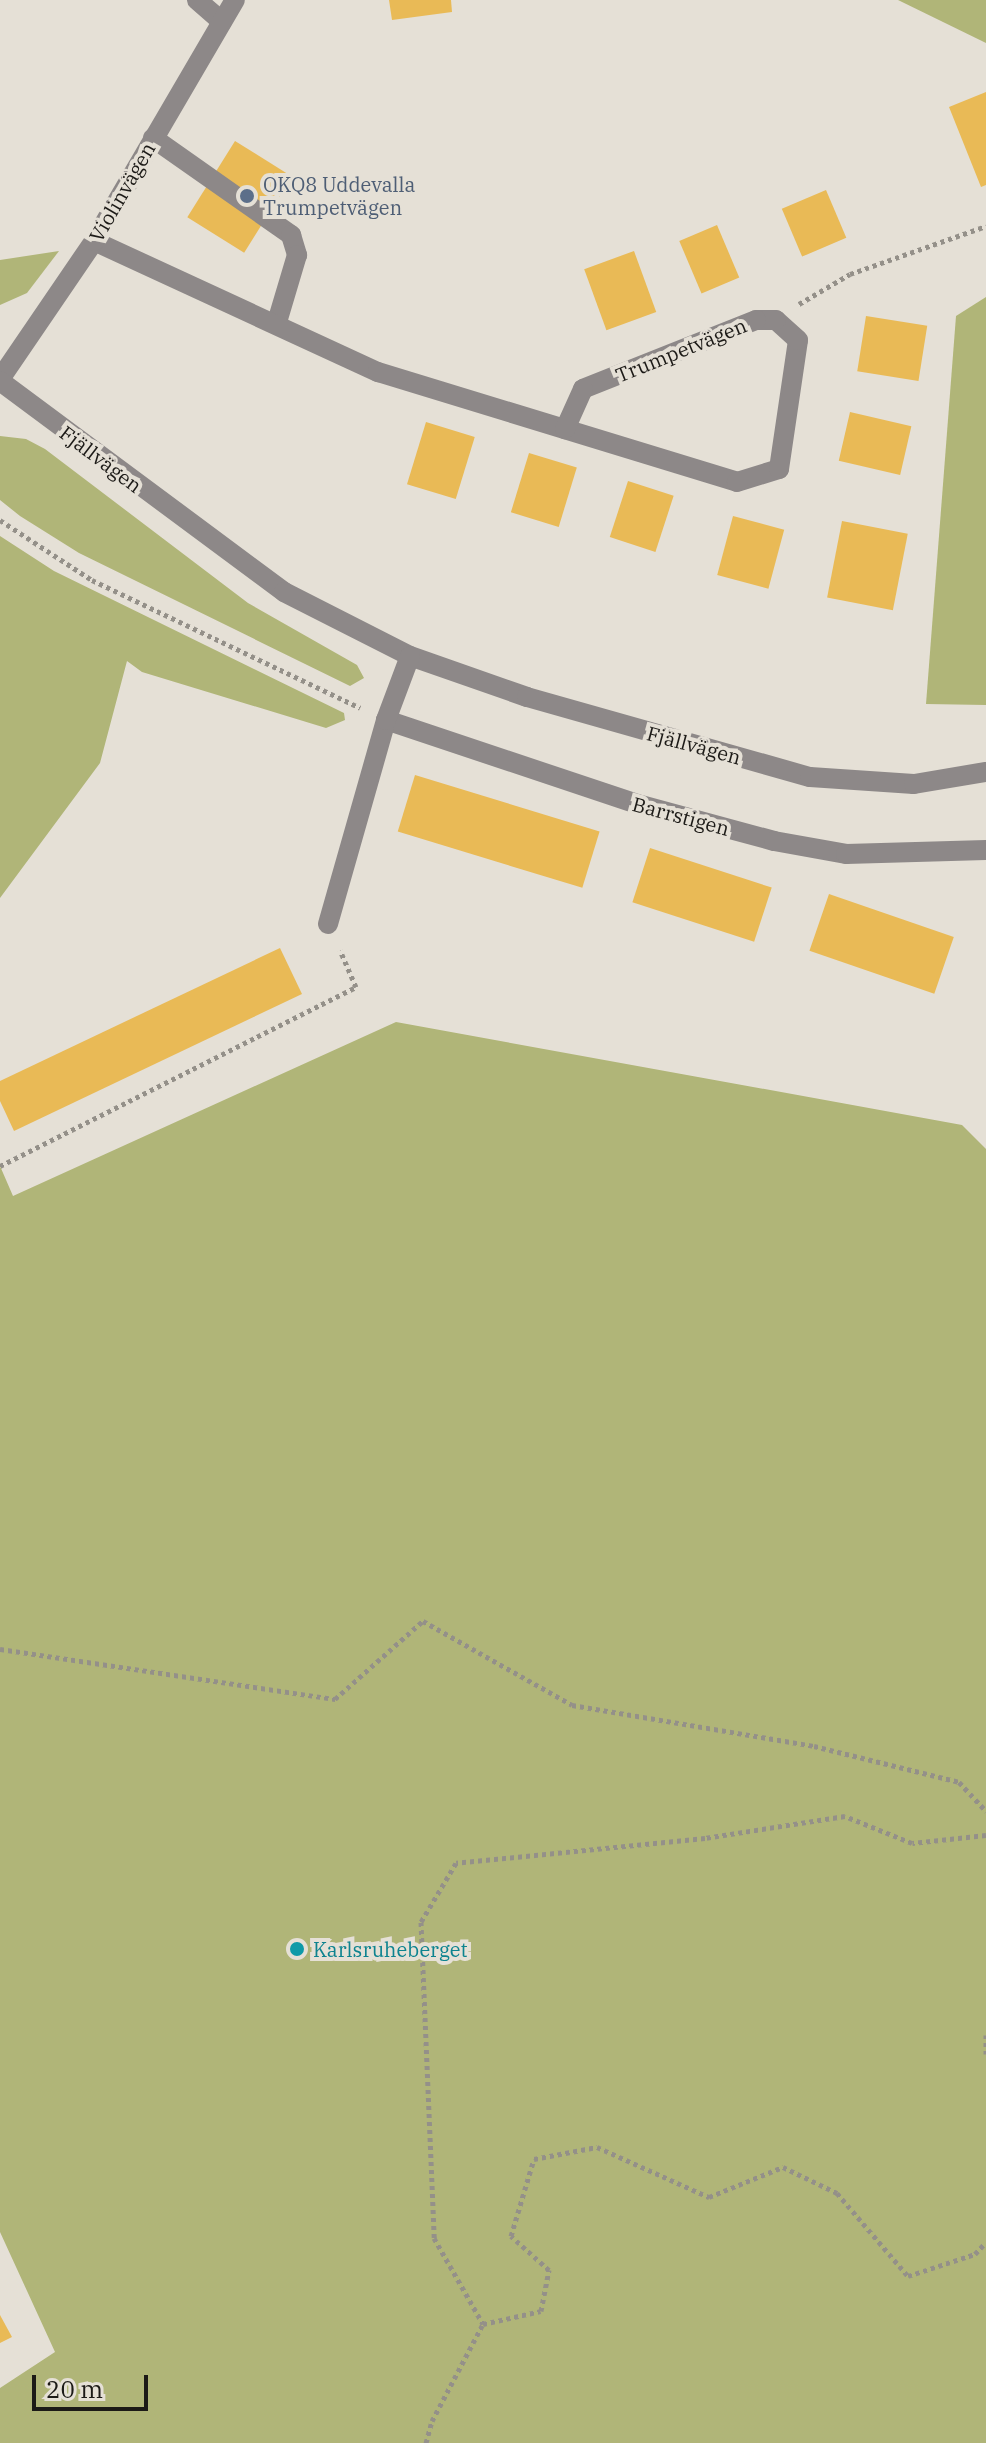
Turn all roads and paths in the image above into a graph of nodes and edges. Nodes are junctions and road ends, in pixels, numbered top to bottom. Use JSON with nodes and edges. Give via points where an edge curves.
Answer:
{"nodes":[{"id":1,"x":197,"y":0,"type":"edge"},
{"id":2,"x":235,"y":0,"type":"edge"},
{"id":3,"x":222,"y":22,"type":"junction"},
{"id":4,"x":153,"y":138,"type":"junction"},
{"id":5,"x":986,"y":226,"type":"edge"},
{"id":6,"x":94,"y":241,"type":"junction"},
{"id":7,"x":776,"y":320,"type":"junction"},
{"id":8,"x":277,"y":322,"type":"junction"},
{"id":9,"x":0,"y":380,"type":"edge"},
{"id":10,"x":565,"y":429,"type":"junction"},
{"id":11,"x":0,"y":520,"type":"edge"},
{"id":12,"x":410,"y":656,"type":"junction"},
{"id":13,"x":386,"y":720,"type":"junction"},
{"id":14,"x":986,"y":772,"type":"edge"},
{"id":15,"x":986,"y":850,"type":"edge"},
{"id":16,"x":328,"y":924,"type":"joint"},
{"id":17,"x":0,"y":1166,"type":"edge"},
{"id":18,"x":0,"y":1649,"type":"edge"},
{"id":19,"x":986,"y":1811,"type":"edge"},
{"id":20,"x":986,"y":1835,"type":"edge"},
{"id":21,"x":986,"y":2035,"type":"edge"},
{"id":22,"x":986,"y":2054,"type":"edge"},
{"id":23,"x":986,"y":2242,"type":"edge"},
{"id":24,"x":483,"y":2324,"type":"junction"},
{"id":25,"x":426,"y":2443,"type":"edge"}],
"edges":[{"from":1,"to":3,"type":"street"},
{"from":2,"to":3,"type":"street","name":"Violinvägen"},
{"from":3,"to":4,"type":"street","name":"Violinvägen"},
{"from":4,"to":6,"type":"street","name":"Violinvägen"},
{"from":4,"to":8,"type":"street","via":[[291,235],[295,268]]},
{"from":5,"to":7,"type":"path","via":[[850,274]]},
{"from":6,"to":8,"type":"street"},
{"from":6,"to":9,"type":"street","name":"Violinvägen"},
{"from":7,"to":10,"type":"street","name":"Trumpetvägen","via":[[756,320],[583,389]]},
{"from":7,"to":10,"type":"street","via":[[798,340],[779,469],[737,482]]},
{"from":8,"to":10,"type":"street","via":[[378,372]]},
{"from":9,"to":12,"type":"street","name":"Fjällvägen","via":[[284,592]]},
{"from":11,"to":13,"type":"path","via":[[92,580]]},
{"from":12,"to":13,"type":"street"},
{"from":12,"to":14,"type":"street","name":"Fjällvägen","via":[[527,697],[810,777],[914,784]]},
{"from":13,"to":15,"type":"street","name":"Barrstigen","via":[[531,771],[774,841],[846,854]]},
{"from":13,"to":16,"type":"street"},
{"from":16,"to":17,"type":"path","via":[[356,987]]},
{"from":18,"to":19,"type":"path","via":[[335,1699],[423,1621],[572,1705],[814,1746],[959,1782]]},
{"from":20,"to":24,"type":"path","via":[[912,1843],[845,1816],[705,1838],[456,1863],[421,1922],[434,2238]]},
{"from":21,"to":22,"type":"path"},
{"from":23,"to":24,"type":"path","via":[[975,2254],[908,2276],[837,2193],[783,2167],[709,2197],[597,2147],[534,2159],[511,2236],[549,2270],[541,2311]]},
{"from":24,"to":25,"type":"path","via":[[432,2421]]}]}
